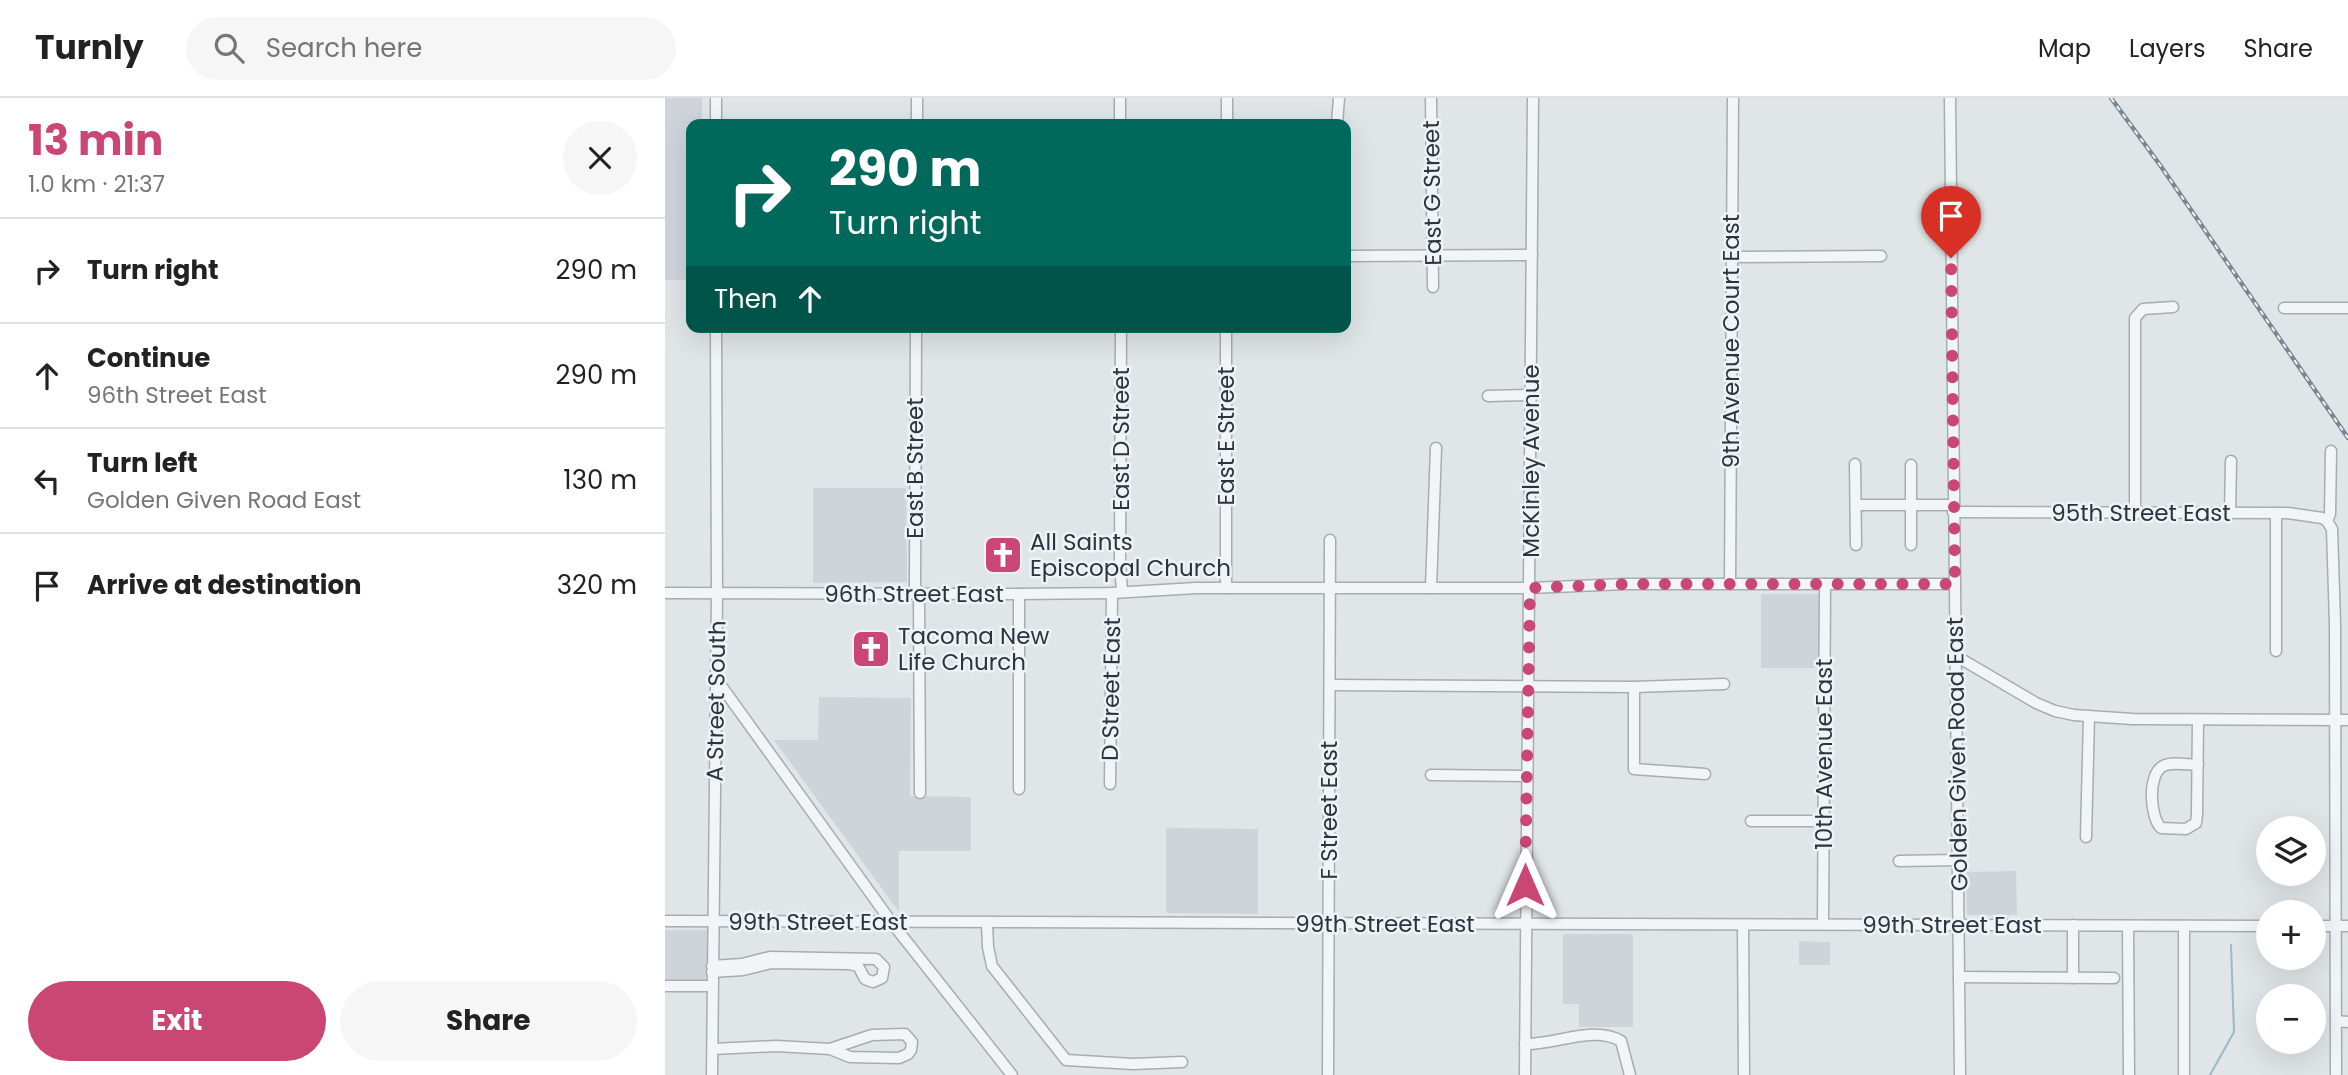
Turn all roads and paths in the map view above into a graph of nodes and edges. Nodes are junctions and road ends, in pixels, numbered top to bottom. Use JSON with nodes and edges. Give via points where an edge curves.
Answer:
{"nodes":[{"id":1,"x":716,"y":98,"type":"edge"},
{"id":2,"x":917,"y":98,"type":"edge"},
{"id":3,"x":1120,"y":98,"type":"edge"},
{"id":4,"x":1227,"y":98,"type":"edge"},
{"id":5,"x":1339,"y":98,"type":"edge"},
{"id":6,"x":1431,"y":98,"type":"edge"},
{"id":7,"x":1533,"y":98,"type":"edge"},
{"id":8,"x":1733,"y":98,"type":"edge"},
{"id":9,"x":1950,"y":98,"type":"edge"},
{"id":10,"x":716,"y":119,"type":"edge"},
{"id":11,"x":917,"y":119,"type":"edge"},
{"id":12,"x":1120,"y":119,"type":"edge"},
{"id":13,"x":1227,"y":119,"type":"edge"},
{"id":14,"x":1337,"y":119,"type":"edge"},
{"id":15,"x":1532,"y":255,"type":"junction"},
{"id":16,"x":1351,"y":256,"type":"edge"},
{"id":17,"x":1431,"y":256,"type":"junction"},
{"id":18,"x":1881,"y":256,"type":"dead end"},
{"id":19,"x":1731,"y":257,"type":"junction"},
{"id":20,"x":1433,"y":287,"type":"dead end"},
{"id":21,"x":2173,"y":307,"type":"dead end"},
{"id":22,"x":2284,"y":308,"type":"dead end"},
{"id":23,"x":2348,"y":308,"type":"edge"},
{"id":24,"x":716,"y":333,"type":"edge"},
{"id":25,"x":916,"y":333,"type":"edge"},
{"id":26,"x":1121,"y":333,"type":"edge"},
{"id":27,"x":1226,"y":333,"type":"edge"},
{"id":28,"x":1531,"y":395,"type":"junction"},
{"id":29,"x":1488,"y":396,"type":"dead end"},
{"id":30,"x":1436,"y":448,"type":"dead end"},
{"id":31,"x":2331,"y":451,"type":"dead end"},
{"id":32,"x":2231,"y":461,"type":"dead end"},
{"id":33,"x":1855,"y":464,"type":"dead end"},
{"id":34,"x":1911,"y":465,"type":"dead end"},
{"id":35,"x":1856,"y":505,"type":"junction"},
{"id":36,"x":1911,"y":505,"type":"junction"},
{"id":37,"x":1953,"y":508,"type":"junction"},
{"id":38,"x":2276,"y":513,"type":"junction"},
{"id":39,"x":2135,"y":514,"type":"junction"},
{"id":40,"x":2230,"y":514,"type":"junction"},
{"id":41,"x":2327,"y":521,"type":"junction"},
{"id":42,"x":1330,"y":540,"type":"dead end"},
{"id":43,"x":1856,"y":544,"type":"dead end"},
{"id":44,"x":1911,"y":544,"type":"dead end"},
{"id":45,"x":1730,"y":584,"type":"junction"},
{"id":46,"x":1825,"y":584,"type":"junction"},
{"id":47,"x":1955,"y":584,"type":"junction"},
{"id":48,"x":1226,"y":588,"type":"junction"},
{"id":49,"x":1330,"y":588,"type":"junction"},
{"id":50,"x":1431,"y":588,"type":"junction"},
{"id":51,"x":1530,"y":588,"type":"junction"},
{"id":52,"x":665,"y":593,"type":"edge"},
{"id":53,"x":1117,"y":593,"type":"junction"},
{"id":54,"x":717,"y":594,"type":"junction"},
{"id":55,"x":919,"y":594,"type":"junction"},
{"id":56,"x":1019,"y":594,"type":"junction"},
{"id":57,"x":2276,"y":651,"type":"dead end"},
{"id":58,"x":1956,"y":656,"type":"junction"},
{"id":59,"x":716,"y":680,"type":"junction"},
{"id":60,"x":1724,"y":684,"type":"dead end"},
{"id":61,"x":1330,"y":685,"type":"junction"},
{"id":62,"x":1528,"y":686,"type":"junction"},
{"id":63,"x":1634,"y":687,"type":"junction"},
{"id":64,"x":2089,"y":717,"type":"junction"},
{"id":65,"x":2198,"y":720,"type":"junction"},
{"id":66,"x":2335,"y":720,"type":"junction"},
{"id":67,"x":2348,"y":720,"type":"edge"},
{"id":68,"x":2197,"y":765,"type":"junction"},
{"id":69,"x":1705,"y":774,"type":"dead end"},
{"id":70,"x":1431,"y":775,"type":"dead end"},
{"id":71,"x":1526,"y":776,"type":"junction"},
{"id":72,"x":1110,"y":784,"type":"dead end"},
{"id":73,"x":1019,"y":789,"type":"dead end"},
{"id":74,"x":920,"y":793,"type":"dead end"},
{"id":75,"x":1751,"y":821,"type":"dead end"},
{"id":76,"x":1824,"y":821,"type":"junction"},
{"id":77,"x":2086,"y":837,"type":"dead end"},
{"id":78,"x":1958,"y":860,"type":"junction"},
{"id":79,"x":1899,"y":861,"type":"dead end"},
{"id":80,"x":665,"y":922,"type":"edge"},
{"id":81,"x":713,"y":922,"type":"junction"},
{"id":82,"x":892,"y":923,"type":"junction"},
{"id":83,"x":987,"y":924,"type":"junction"},
{"id":84,"x":1328,"y":924,"type":"junction"},
{"id":85,"x":1823,"y":924,"type":"junction"},
{"id":86,"x":1525,"y":925,"type":"junction"},
{"id":87,"x":1743,"y":925,"type":"junction"},
{"id":88,"x":1958,"y":925,"type":"junction"},
{"id":89,"x":2073,"y":925,"type":"junction"},
{"id":90,"x":2128,"y":926,"type":"junction"},
{"id":91,"x":2184,"y":926,"type":"junction"},
{"id":92,"x":2256,"y":926,"type":"edge"},
{"id":93,"x":2326,"y":926,"type":"edge"},
{"id":94,"x":2335,"y":926,"type":"junction"},
{"id":95,"x":2348,"y":926,"type":"edge"},
{"id":96,"x":712,"y":969,"type":"junction"},
{"id":97,"x":1959,"y":977,"type":"junction"},
{"id":98,"x":2073,"y":978,"type":"junction"},
{"id":99,"x":2115,"y":978,"type":"dead end"},
{"id":100,"x":665,"y":986,"type":"edge"},
{"id":101,"x":712,"y":986,"type":"junction"},
{"id":102,"x":2336,"y":1021,"type":"junction"},
{"id":103,"x":2348,"y":1022,"type":"edge"},
{"id":104,"x":1525,"y":1044,"type":"junction"},
{"id":105,"x":713,"y":1049,"type":"junction"},
{"id":106,"x":830,"y":1049,"type":"junction"},
{"id":107,"x":1182,"y":1062,"type":"dead end"},
{"id":108,"x":712,"y":1075,"type":"edge"},
{"id":109,"x":1012,"y":1075,"type":"edge"},
{"id":110,"x":1328,"y":1075,"type":"edge"},
{"id":111,"x":1525,"y":1075,"type":"edge"},
{"id":112,"x":1630,"y":1075,"type":"edge"},
{"id":113,"x":1744,"y":1075,"type":"edge"},
{"id":114,"x":1960,"y":1075,"type":"edge"},
{"id":115,"x":2129,"y":1075,"type":"edge"},
{"id":116,"x":2184,"y":1075,"type":"edge"},
{"id":117,"x":2336,"y":1075,"type":"edge"}],
"edges":[{"from":1,"to":10,"type":"street"},
{"from":2,"to":11,"type":"street"},
{"from":3,"to":12,"type":"street"},
{"from":4,"to":13,"type":"street"},
{"from":5,"to":14,"type":"street"},
{"from":6,"to":17,"type":"street","name":"East G Street"},
{"from":7,"to":15,"type":"street","name":"McKinley Avenue"},
{"from":8,"to":19,"type":"street","name":"9th Avenue Court East"},
{"from":9,"to":37,"type":"street","name":"Golden Given Road East"},
{"from":15,"to":17,"type":"street"},
{"from":15,"to":28,"type":"street","name":"McKinley Avenue"},
{"from":16,"to":17,"type":"street"},
{"from":17,"to":20,"type":"street","name":"East G Street"},
{"from":18,"to":19,"type":"street"},
{"from":19,"to":45,"type":"street","name":"9th Avenue Court East"},
{"from":21,"to":39,"type":"street","via":[[2146,308],[2135,318]]},
{"from":22,"to":23,"type":"street"},
{"from":24,"to":54,"type":"street","name":"A Street South"},
{"from":25,"to":55,"type":"street","name":"East B Street","via":[[915,586]]},
{"from":26,"to":53,"type":"street","name":"East D Street"},
{"from":27,"to":48,"type":"street","name":"East E Street"},
{"from":28,"to":29,"type":"street"},
{"from":28,"to":51,"type":"street","name":"McKinley Avenue"},
{"from":30,"to":50,"type":"street"},
{"from":31,"to":41,"type":"street"},
{"from":32,"to":40,"type":"street"},
{"from":33,"to":35,"type":"street"},
{"from":34,"to":36,"type":"street"},
{"from":35,"to":36,"type":"street","name":"95th Street East"},
{"from":35,"to":43,"type":"street"},
{"from":36,"to":37,"type":"street","name":"95th Street East"},
{"from":36,"to":44,"type":"street"},
{"from":37,"to":39,"type":"street","name":"95th Street East"},
{"from":37,"to":47,"type":"street","name":"Golden Given Road East"},
{"from":38,"to":40,"type":"street","name":"95th Street East"},
{"from":38,"to":41,"type":"street","name":"95th Street East"},
{"from":38,"to":57,"type":"street"},
{"from":39,"to":40,"type":"street","name":"95th Street East"},
{"from":41,"to":66,"type":"street","via":[[2332,529]]},
{"from":42,"to":49,"type":"street","name":"F Street East"},
{"from":45,"to":46,"type":"street","name":"96th Street East"},
{"from":45,"to":51,"type":"street","name":"96th Street East"},
{"from":46,"to":47,"type":"street"},
{"from":46,"to":76,"type":"street","name":"10th Avenue East"},
{"from":47,"to":58,"type":"street","name":"Golden Given Road East"},
{"from":48,"to":49,"type":"street","name":"96th Street East"},
{"from":48,"to":53,"type":"street","name":"96th Street East"},
{"from":49,"to":50,"type":"street","name":"96th Street East"},
{"from":49,"to":61,"type":"street","name":"F Street East"},
{"from":50,"to":51,"type":"street","name":"96th Street East"},
{"from":51,"to":62,"type":"street","name":"McKinley Avenue"},
{"from":52,"to":54,"type":"street","name":"96th Street East"},
{"from":53,"to":56,"type":"street","name":"96th Street East"},
{"from":53,"to":72,"type":"street","name":"D Street East"},
{"from":54,"to":55,"type":"street","name":"96th Street East"},
{"from":54,"to":59,"type":"street","name":"A Street South"},
{"from":55,"to":56,"type":"street","name":"96th Street East"},
{"from":55,"to":74,"type":"street","name":"East B Street"},
{"from":56,"to":73,"type":"street"},
{"from":58,"to":64,"type":"street","via":[[2036,703]]},
{"from":58,"to":78,"type":"street","name":"Golden Given Road East"},
{"from":59,"to":81,"type":"street","name":"A Street South"},
{"from":59,"to":82,"type":"street"},
{"from":60,"to":63,"type":"street"},
{"from":61,"to":62,"type":"street"},
{"from":61,"to":84,"type":"street","name":"F Street East"},
{"from":62,"to":63,"type":"street"},
{"from":62,"to":71,"type":"street","name":"McKinley Avenue"},
{"from":63,"to":69,"type":"street","via":[[1634,769]]},
{"from":64,"to":65,"type":"street"},
{"from":64,"to":77,"type":"street"},
{"from":65,"to":66,"type":"street"},
{"from":65,"to":68,"type":"street"},
{"from":66,"to":67,"type":"street"},
{"from":66,"to":94,"type":"street"},
{"from":68,"to":68,"type":"street","via":[[2175,764],[2156,774],[2153,814],[2161,828],[2186,829],[2196,823]]},
{"from":70,"to":71,"type":"street"},
{"from":71,"to":86,"type":"street","name":"McKinley Avenue"},
{"from":75,"to":76,"type":"street"},
{"from":76,"to":85,"type":"street","name":"10th Avenue East"},
{"from":78,"to":79,"type":"street"},
{"from":78,"to":88,"type":"street","name":"Golden Given Road East"},
{"from":80,"to":81,"type":"street","name":"99th Street East"},
{"from":81,"to":82,"type":"street","name":"99th Street East"},
{"from":81,"to":96,"type":"street","name":"A Street South"},
{"from":82,"to":83,"type":"street","name":"99th Street East"},
{"from":82,"to":109,"type":"street"},
{"from":83,"to":84,"type":"street","name":"99th Street East"},
{"from":83,"to":107,"type":"street","via":[[992,966],[1066,1060]]},
{"from":84,"to":86,"type":"street","name":"99th Street East"},
{"from":84,"to":110,"type":"street","name":"F Street East"},
{"from":85,"to":87,"type":"street","name":"99th Street East"},
{"from":85,"to":88,"type":"street","name":"99th Street East"},
{"from":86,"to":87,"type":"street","name":"99th Street East"},
{"from":86,"to":104,"type":"street","name":"McKinley Avenue"},
{"from":87,"to":113,"type":"street"},
{"from":88,"to":89,"type":"street","name":"99th Street East"},
{"from":88,"to":97,"type":"street","name":"Golden Given Road East"},
{"from":89,"to":90,"type":"street","name":"99th Street East"},
{"from":89,"to":98,"type":"street"},
{"from":90,"to":91,"type":"street","name":"99th Street East"},
{"from":90,"to":115,"type":"street"},
{"from":91,"to":92,"type":"street","name":"99th Street East"},
{"from":91,"to":116,"type":"street"},
{"from":93,"to":94,"type":"street"},
{"from":94,"to":95,"type":"street"},
{"from":94,"to":102,"type":"street"},
{"from":96,"to":96,"type":"street","via":[[743,970],[771,963],[849,964],[858,966],[865,979],[873,982],[882,978],[885,969],[876,959],[770,957]]},
{"from":96,"to":101,"type":"street","name":"A Street South"},
{"from":97,"to":98,"type":"street"},
{"from":97,"to":114,"type":"street","name":"Golden Given Road East"},
{"from":98,"to":99,"type":"street"},
{"from":100,"to":101,"type":"street"},
{"from":101,"to":105,"type":"street","name":"A Street South"},
{"from":102,"to":103,"type":"street"},
{"from":102,"to":117,"type":"street"},
{"from":104,"to":111,"type":"street","name":"McKinley Avenue"},
{"from":104,"to":112,"type":"street","via":[[1609,1035],[1621,1041]]},
{"from":105,"to":106,"type":"street"},
{"from":105,"to":108,"type":"street","name":"A Street South"},
{"from":106,"to":106,"type":"street","via":[[879,1034],[905,1034],[912,1042],[908,1054],[899,1058],[850,1057]]}]}
